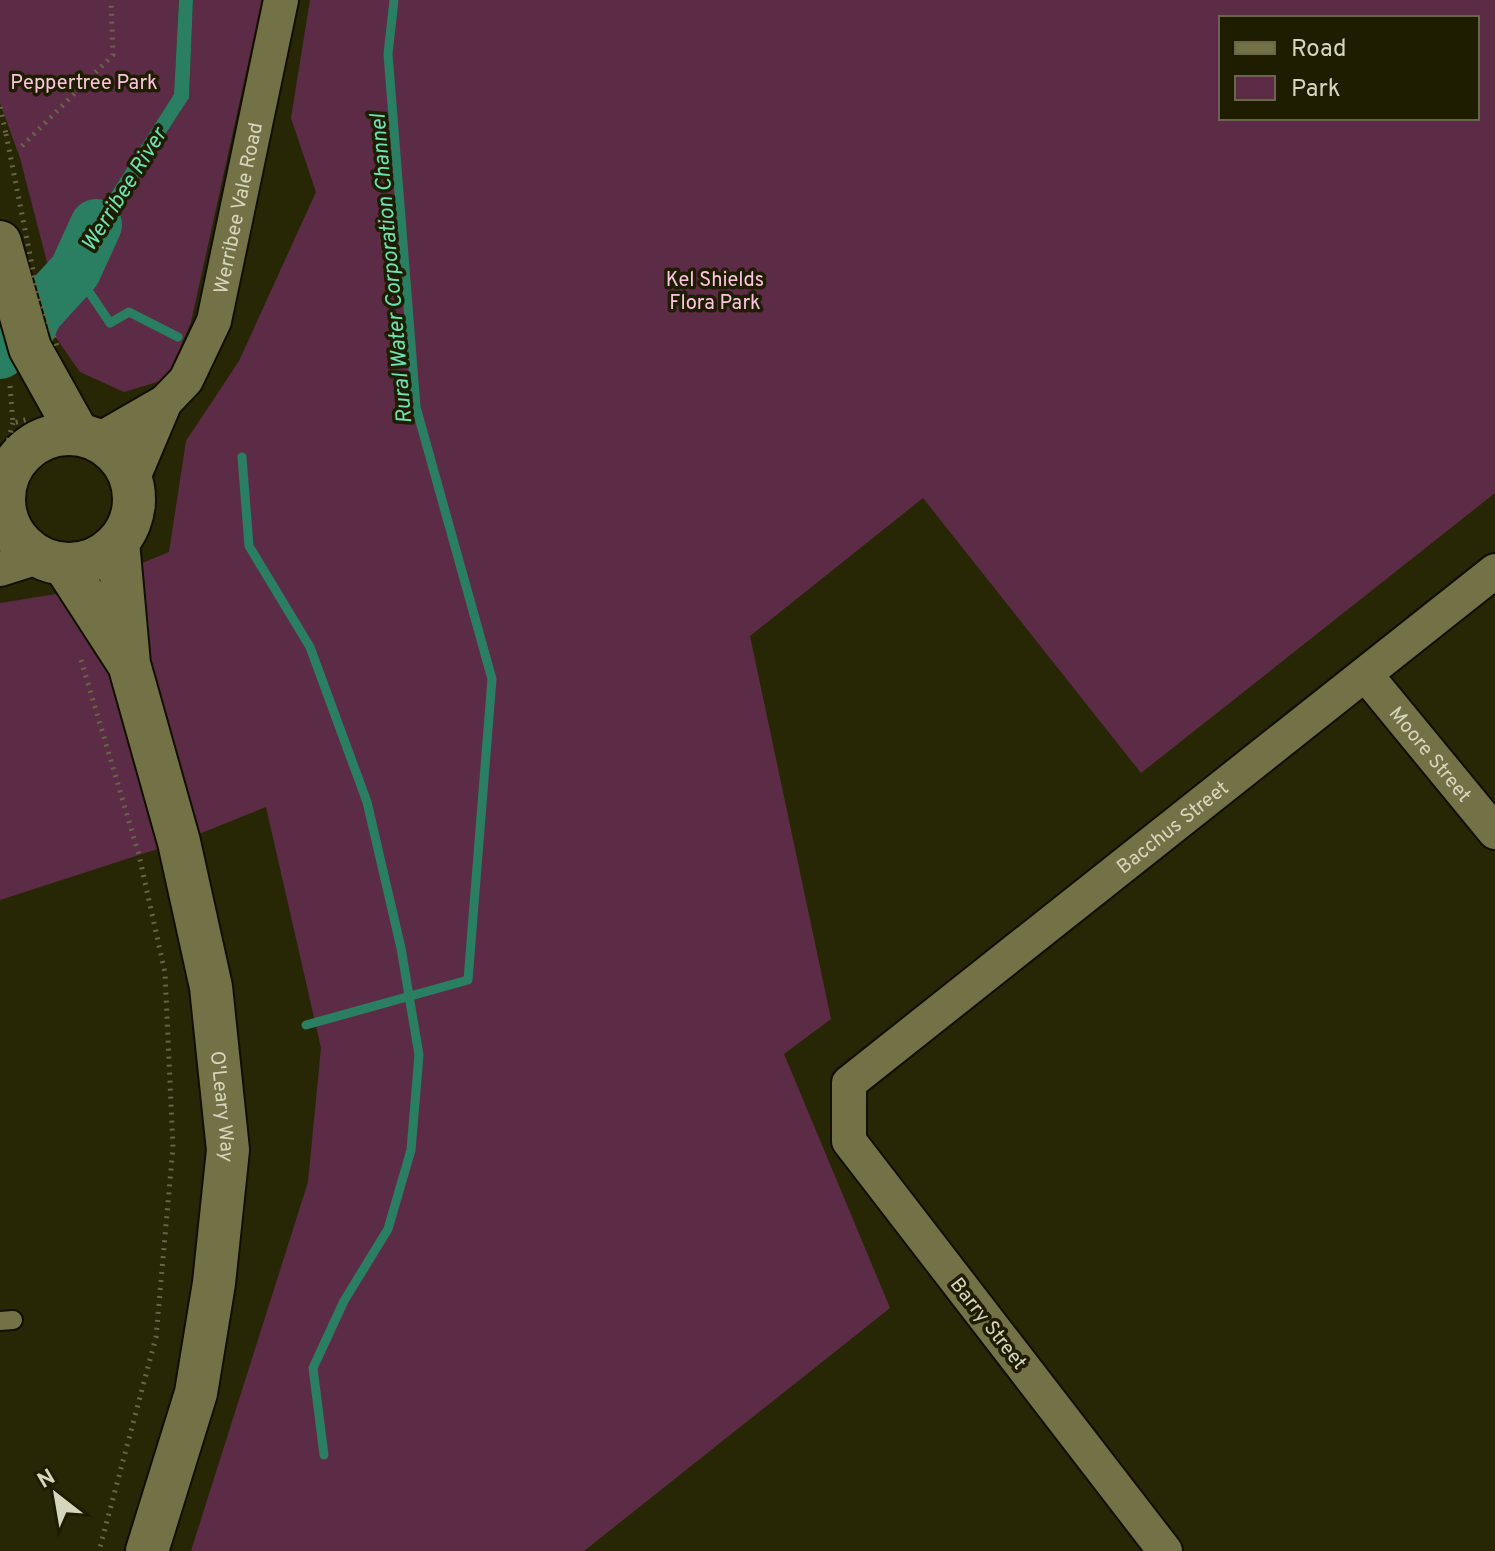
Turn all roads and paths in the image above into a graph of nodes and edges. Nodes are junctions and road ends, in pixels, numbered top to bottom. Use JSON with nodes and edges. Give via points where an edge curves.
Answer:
{"nodes":[{"id":1,"x":111,"y":0,"type":"edge"},
{"id":2,"x":281,"y":0,"type":"edge"},
{"id":3,"x":0,"y":107,"type":"edge"},
{"id":4,"x":22,"y":146,"type":"dead end"},
{"id":5,"x":0,"y":242,"type":"edge"},
{"id":6,"x":44,"y":348,"type":"junction"},
{"id":7,"x":165,"y":402,"type":"junction"},
{"id":8,"x":88,"y":437,"type":"junction"},
{"id":9,"x":8,"y":473,"type":"edge"},
{"id":10,"x":132,"y":480,"type":"junction"},
{"id":11,"x":118,"y":542,"type":"junction"},
{"id":12,"x":34,"y":564,"type":"edge"},
{"id":13,"x":1495,"y":571,"type":"edge"},
{"id":14,"x":77,"y":646,"type":"dead end"},
{"id":15,"x":129,"y":664,"type":"junction"},
{"id":16,"x":1366,"y":675,"type":"junction"},
{"id":17,"x":1495,"y":832,"type":"edge"},
{"id":18,"x":849,"y":1083,"type":"joint"},
{"id":19,"x":99,"y":1551,"type":"edge"},
{"id":20,"x":147,"y":1551,"type":"edge"},
{"id":21,"x":1165,"y":1551,"type":"edge"}],
"edges":[{"from":1,"to":4,"type":"path","via":[[113,55]]},
{"from":2,"to":7,"type":"street","name":"Werribee Vale Road","via":[[214,321],[186,380]]},
{"from":3,"to":6,"type":"path","bridge":true},
{"from":5,"to":6,"type":"street"},
{"from":6,"to":8,"type":"street"},
{"from":6,"to":9,"type":"street","via":[[30,419]]},
{"from":7,"to":8,"type":"street","name":"Werribee Vale Road"},
{"from":7,"to":10,"type":"street","name":"Werribee Vale Road"},
{"from":8,"to":9,"type":"street","via":[[48,438]]},
{"from":8,"to":10,"type":"street","via":[[125,464]]},
{"from":9,"to":12,"type":"street","via":[[9,527]]},
{"from":10,"to":11,"type":"street","via":[[133,513]]},
{"from":11,"to":12,"type":"street","via":[[84,563]]},
{"from":11,"to":15,"type":"street","name":"O'Leary Way"},
{"from":12,"to":15,"type":"street","name":"O'Leary Way"},
{"from":13,"to":16,"type":"street","name":"Bacchus Street"},
{"from":14,"to":19,"type":"path","via":[[139,855],[165,973],[173,1147],[156,1337]]},
{"from":15,"to":20,"type":"street","name":"O'Leary Way","via":[[179,842],[211,987],[228,1150],[196,1393]]},
{"from":16,"to":17,"type":"street","name":"Moore Street"},
{"from":16,"to":18,"type":"street","name":"Bacchus Street"},
{"from":18,"to":21,"type":"street","name":"Barry Street","via":[[849,1141]]}]}
